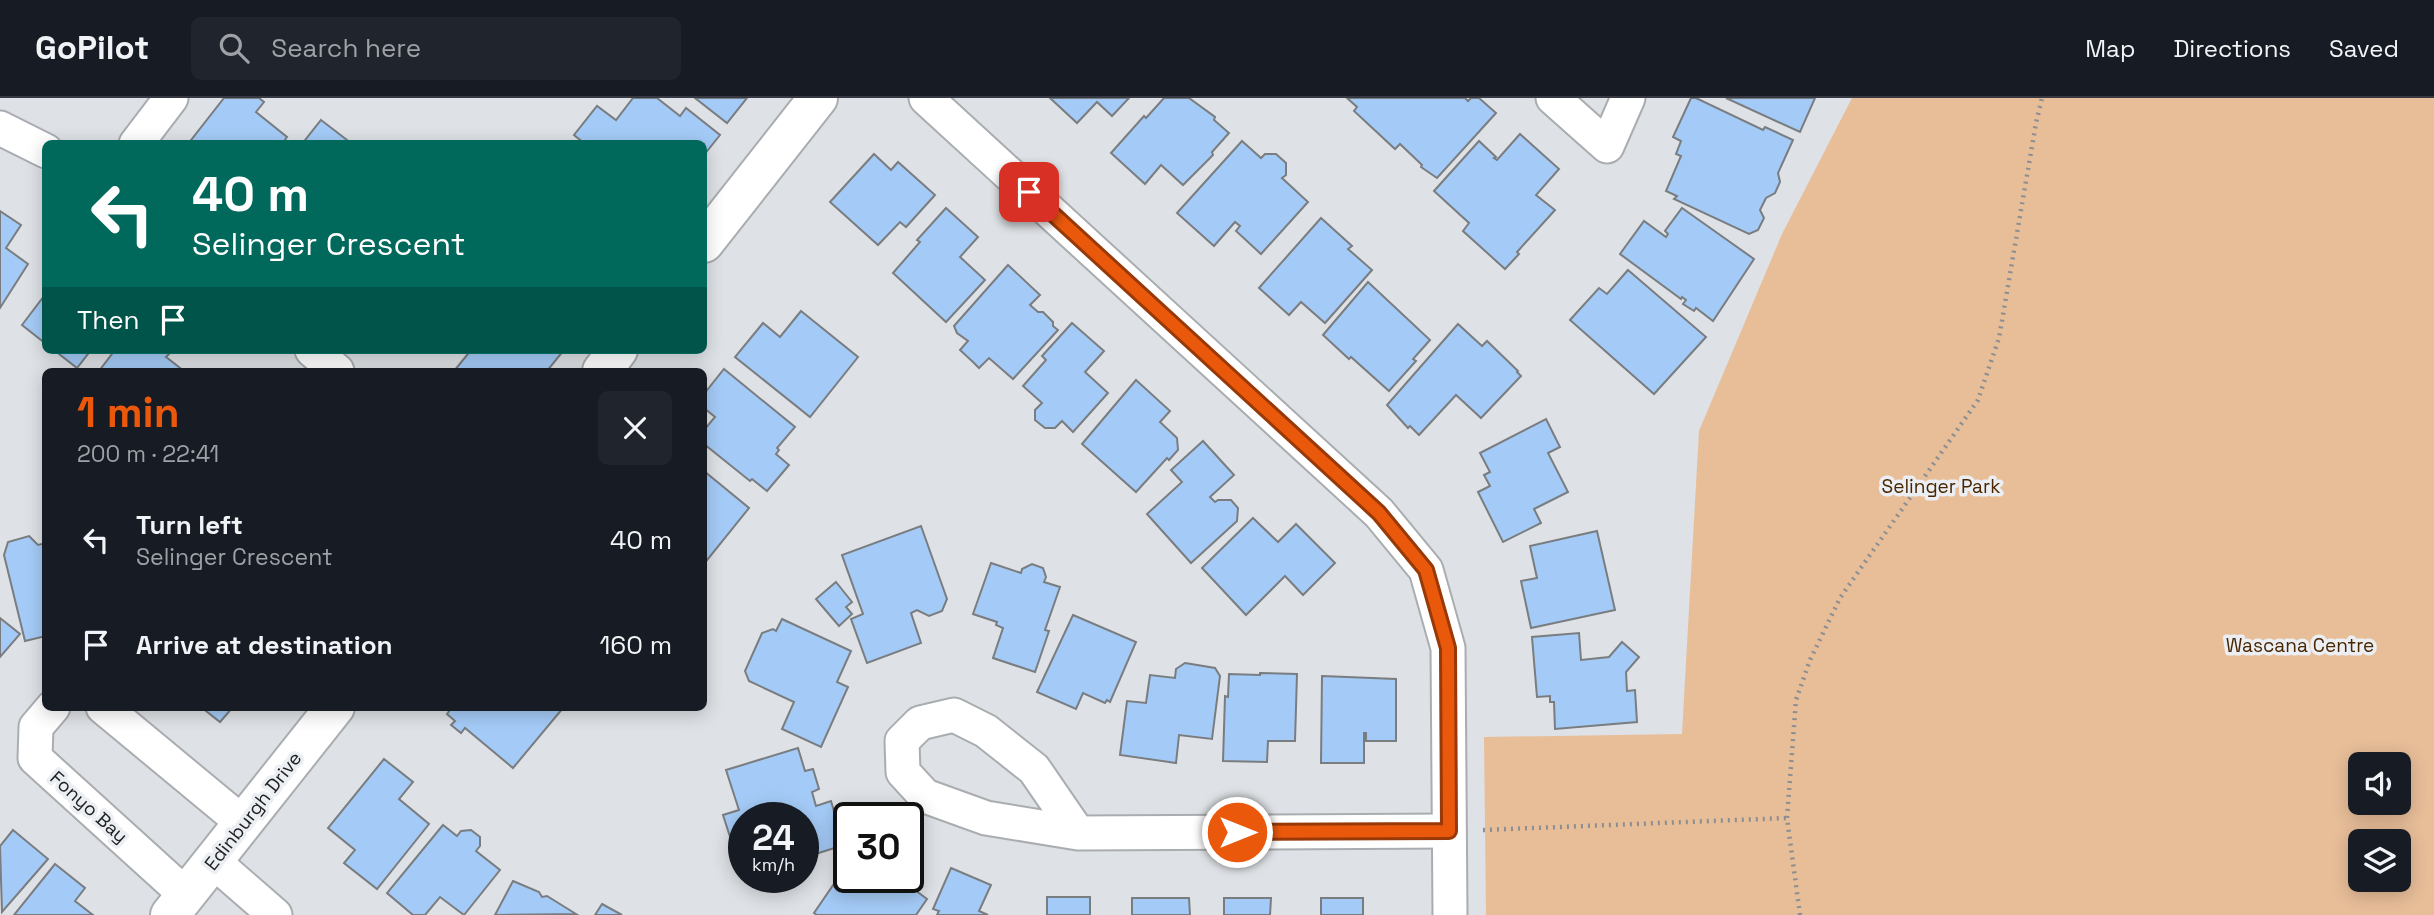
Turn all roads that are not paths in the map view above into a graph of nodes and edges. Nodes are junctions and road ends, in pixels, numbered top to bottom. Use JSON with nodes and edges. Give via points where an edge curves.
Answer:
{"nodes":[{"id":1,"x":172,"y":98,"type":"edge"},
{"id":2,"x":818,"y":98,"type":"edge"},
{"id":3,"x":926,"y":98,"type":"edge"},
{"id":4,"x":1553,"y":98,"type":"edge"},
{"id":5,"x":1628,"y":98,"type":"edge"},
{"id":6,"x":0,"y":128,"type":"edge"},
{"id":7,"x":139,"y":140,"type":"edge"},
{"id":8,"x":42,"y":149,"type":"edge"},
{"id":9,"x":707,"y":239,"type":"edge"},
{"id":10,"x":317,"y":354,"type":"edge"},
{"id":11,"x":615,"y":354,"type":"edge"},
{"id":12,"x":333,"y":368,"type":"edge"},
{"id":13,"x":604,"y":368,"type":"edge"},
{"id":14,"x":50,"y":711,"type":"edge"},
{"id":15,"x":108,"y":711,"type":"edge"},
{"id":16,"x":332,"y":711,"type":"edge"},
{"id":17,"x":243,"y":823,"type":"junction"},
{"id":18,"x":1449,"y":831,"type":"junction"},
{"id":19,"x":1078,"y":833,"type":"junction"},
{"id":20,"x":213,"y":861,"type":"junction"},
{"id":21,"x":178,"y":905,"type":"edge"},
{"id":22,"x":275,"y":915,"type":"edge"},
{"id":23,"x":1450,"y":915,"type":"edge"}],
"edges":[{"from":1,"to":7,"type":"street"},
{"from":2,"to":9,"type":"street"},
{"from":3,"to":18,"type":"street","via":[[1379,513],[1426,570],[1448,648]]},
{"from":4,"to":5,"type":"street","via":[[1607,146]]},
{"from":6,"to":8,"type":"street"},
{"from":10,"to":12,"type":"street"},
{"from":11,"to":13,"type":"street"},
{"from":14,"to":21,"type":"street","name":"Fonyo Bay","via":[[36,727],[35,758]]},
{"from":15,"to":17,"type":"street"},
{"from":16,"to":17,"type":"street","name":"Edinburgh Drive"},
{"from":17,"to":20,"type":"street","name":"Edinburgh Drive"},
{"from":18,"to":19,"type":"street"},
{"from":18,"to":23,"type":"street"},
{"from":19,"to":19,"type":"street","via":[[1034,769],[986,731],[954,715],[920,723],[902,741],[903,772],[925,796],[986,818]]},
{"from":20,"to":21,"type":"street","name":"Edinburgh Drive"},
{"from":20,"to":22,"type":"street"}]}
